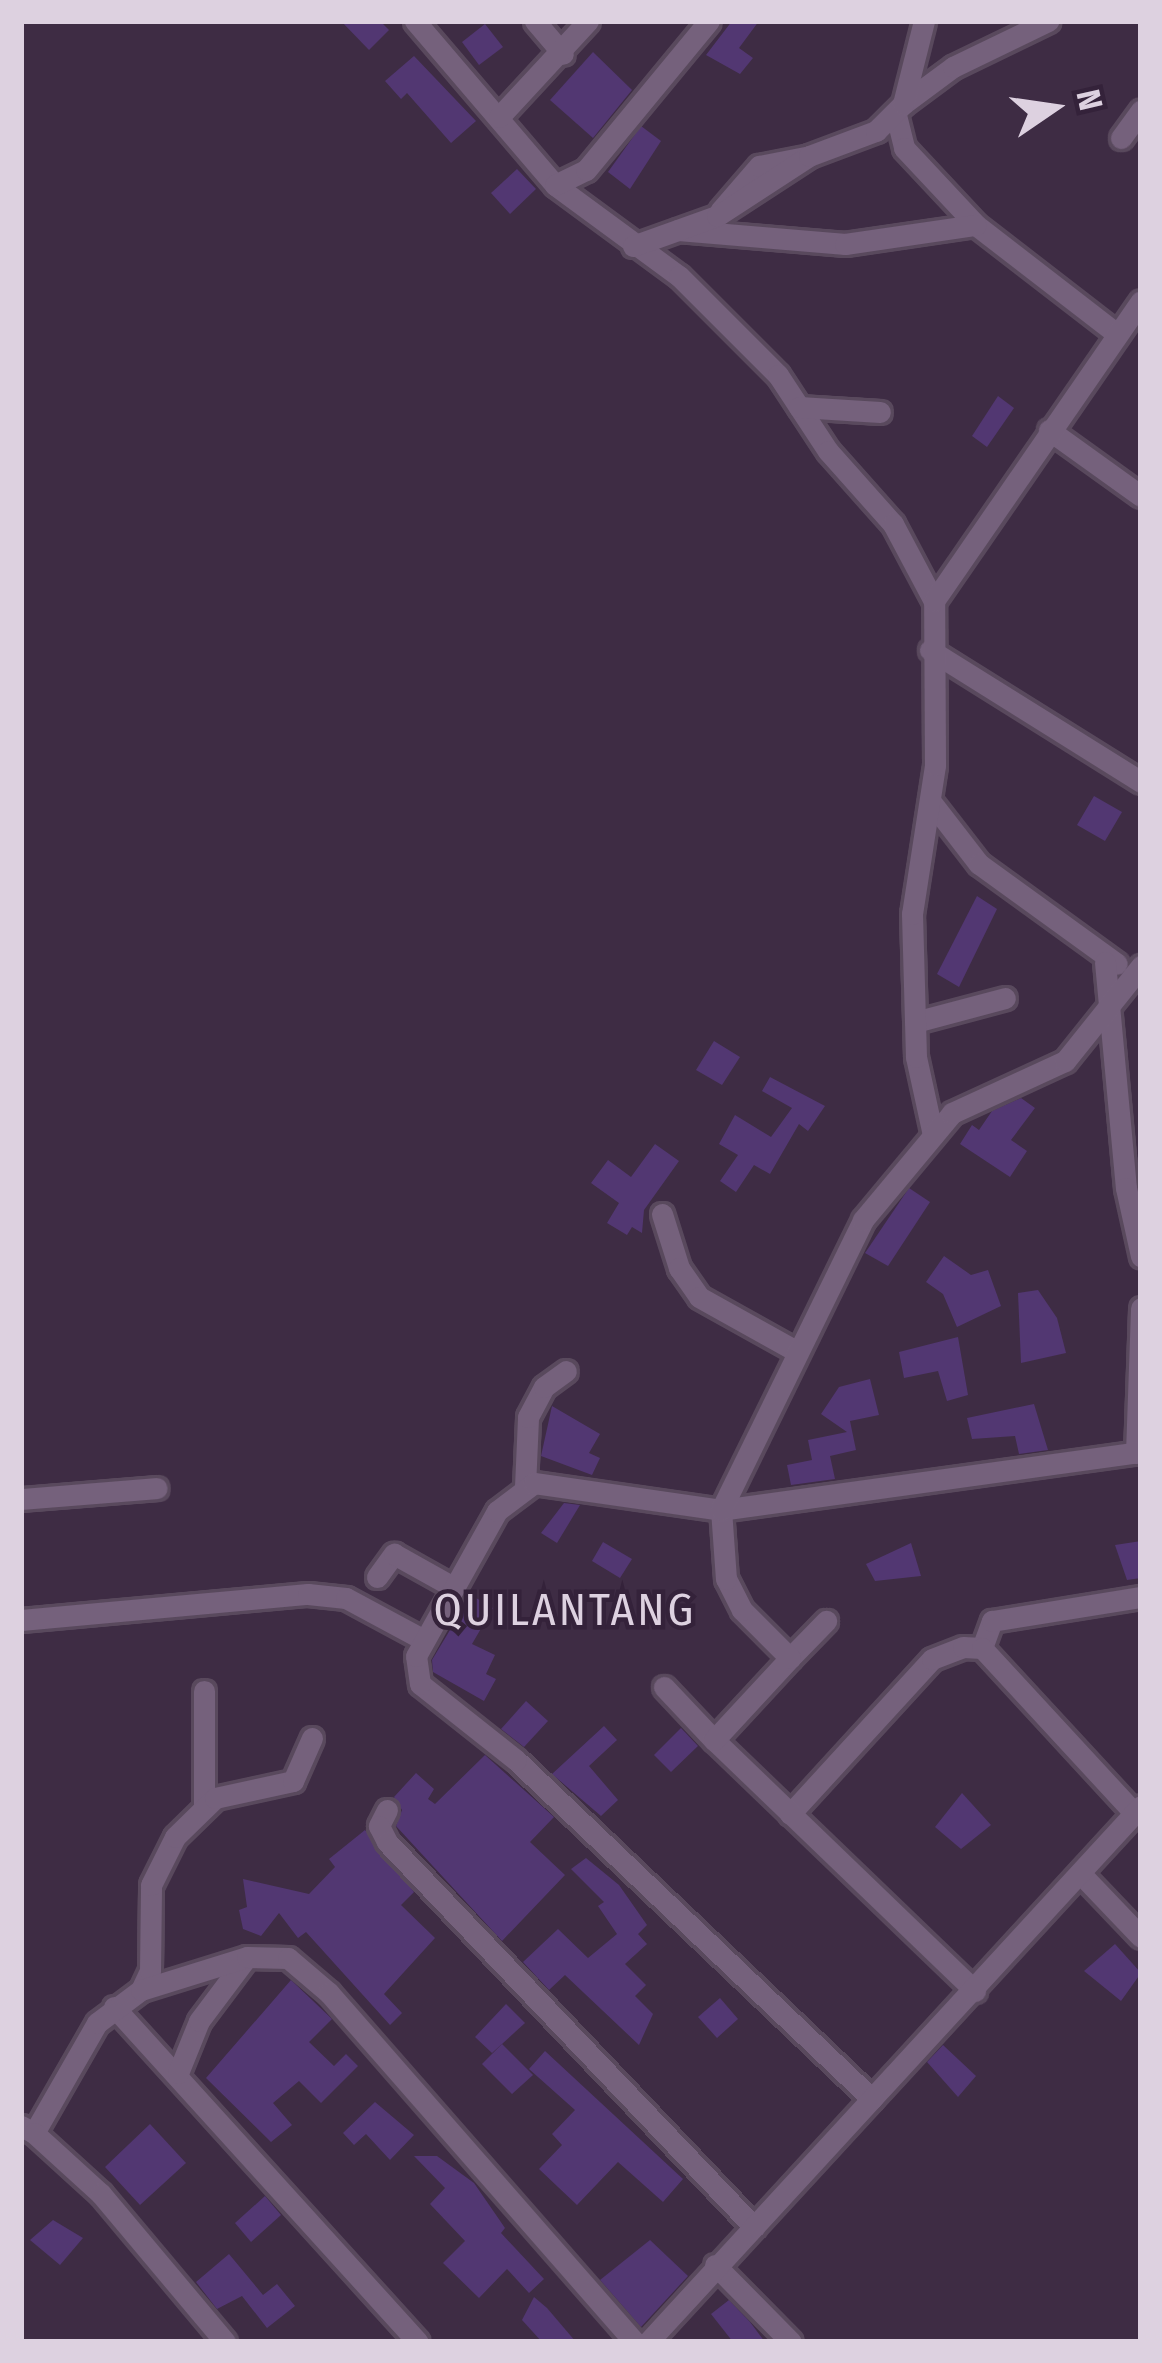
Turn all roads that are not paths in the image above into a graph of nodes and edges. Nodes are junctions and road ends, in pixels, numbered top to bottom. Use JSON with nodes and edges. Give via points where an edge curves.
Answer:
{"nodes":[{"id":1,"x":415,"y":21,"type":"edge"},
{"id":2,"x":536,"y":21,"type":"edge"},
{"id":3,"x":588,"y":21,"type":"edge"},
{"id":4,"x":709,"y":21,"type":"edge"},
{"id":5,"x":924,"y":21,"type":"edge"},
{"id":6,"x":1041,"y":22,"type":"edge"},
{"id":7,"x":563,"y":54,"type":"junction"},
{"id":8,"x":899,"y":110,"type":"junction"},
{"id":9,"x":1141,"y":110,"type":"edge"},
{"id":10,"x":499,"y":117,"type":"junction"},
{"id":11,"x":1121,"y":138,"type":"dead end"},
{"id":12,"x":555,"y":185,"type":"junction"},
{"id":13,"x":976,"y":225,"type":"junction"},
{"id":14,"x":678,"y":230,"type":"junction"},
{"id":15,"x":633,"y":246,"type":"junction"},
{"id":16,"x":1141,"y":301,"type":"edge"},
{"id":17,"x":1117,"y":334,"type":"junction"},
{"id":18,"x":800,"y":406,"type":"junction"},
{"id":19,"x":880,"y":412,"type":"dead end"},
{"id":20,"x":1049,"y":430,"type":"junction"},
{"id":21,"x":1141,"y":496,"type":"edge"},
{"id":22,"x":934,"y":601,"type":"junction"},
{"id":23,"x":930,"y":650,"type":"junction"},
{"id":24,"x":1141,"y":782,"type":"edge"},
{"id":25,"x":931,"y":802,"type":"junction"},
{"id":26,"x":1105,"y":962,"type":"junction"},
{"id":27,"x":1141,"y":965,"type":"edge"},
{"id":28,"x":1005,"y":998,"type":"dead end"},
{"id":29,"x":1107,"y":1012,"type":"junction"},
{"id":30,"x":915,"y":1022,"type":"junction"},
{"id":31,"x":933,"y":1135,"type":"junction"},
{"id":32,"x":662,"y":1214,"type":"dead end"},
{"id":33,"x":1141,"y":1256,"type":"edge"},
{"id":34,"x":1141,"y":1309,"type":"edge"},
{"id":35,"x":798,"y":1352,"type":"junction"},
{"id":36,"x":566,"y":1372,"type":"dead end"},
{"id":37,"x":1138,"y":1453,"type":"edge"},
{"id":38,"x":525,"y":1487,"type":"junction"},
{"id":39,"x":157,"y":1488,"type":"dead end"},
{"id":40,"x":21,"y":1499,"type":"edge"},
{"id":41,"x":721,"y":1510,"type":"junction"},
{"id":42,"x":377,"y":1577,"type":"dead end"},
{"id":43,"x":454,"y":1587,"type":"junction"},
{"id":44,"x":1141,"y":1597,"type":"edge"},
{"id":45,"x":21,"y":1620,"type":"edge"},
{"id":46,"x":826,"y":1621,"type":"dead end"},
{"id":47,"x":422,"y":1639,"type":"junction"},
{"id":48,"x":982,"y":1648,"type":"junction"},
{"id":49,"x":790,"y":1658,"type":"junction"},
{"id":50,"x":664,"y":1687,"type":"dead end"},
{"id":51,"x":204,"y":1691,"type":"dead end"},
{"id":52,"x":312,"y":1738,"type":"dead end"},
{"id":53,"x":714,"y":1740,"type":"junction"},
{"id":54,"x":204,"y":1804,"type":"junction"},
{"id":55,"x":1138,"y":1809,"type":"edge"},
{"id":56,"x":387,"y":1810,"type":"dead end"},
{"id":57,"x":790,"y":1814,"type":"junction"},
{"id":58,"x":1080,"y":1873,"type":"junction"},
{"id":59,"x":1141,"y":1936,"type":"edge"},
{"id":60,"x":247,"y":1957,"type":"junction"},
{"id":61,"x":140,"y":1990,"type":"junction"},
{"id":62,"x":975,"y":1991,"type":"junction"},
{"id":63,"x":114,"y":2007,"type":"junction"},
{"id":64,"x":178,"y":2073,"type":"junction"},
{"id":65,"x":872,"y":2099,"type":"junction"},
{"id":66,"x":28,"y":2130,"type":"edge"},
{"id":67,"x":754,"y":2227,"type":"junction"},
{"id":68,"x":715,"y":2265,"type":"junction"},
{"id":69,"x":225,"y":2342,"type":"edge"},
{"id":70,"x":418,"y":2342,"type":"edge"},
{"id":71,"x":634,"y":2342,"type":"edge"},
{"id":72,"x":648,"y":2342,"type":"edge"},
{"id":73,"x":790,"y":2342,"type":"edge"}],
"edges":[{"from":1,"to":10,"type":"street"},
{"from":2,"to":7,"type":"street"},
{"from":3,"to":7,"type":"street"},
{"from":4,"to":12,"type":"street","via":[[586,170]]},
{"from":5,"to":8,"type":"street"},
{"from":6,"to":8,"type":"street","via":[[953,67]]},
{"from":7,"to":10,"type":"street"},
{"from":8,"to":13,"type":"street","via":[[915,162]]},
{"from":8,"to":14,"type":"street","via":[[862,140],[808,156],[716,216]]},
{"from":9,"to":11,"type":"street"},
{"from":10,"to":12,"type":"street"},
{"from":12,"to":15,"type":"street"},
{"from":13,"to":14,"type":"street","via":[[844,244]]},
{"from":13,"to":17,"type":"street"},
{"from":14,"to":15,"type":"street"},
{"from":15,"to":18,"type":"street","via":[[679,276]]},
{"from":16,"to":17,"type":"street"},
{"from":17,"to":20,"type":"street"},
{"from":18,"to":19,"type":"street"},
{"from":18,"to":22,"type":"street","via":[[893,524]]},
{"from":20,"to":21,"type":"street"},
{"from":20,"to":22,"type":"street"},
{"from":22,"to":23,"type":"street"},
{"from":23,"to":24,"type":"street"},
{"from":23,"to":25,"type":"street","via":[[937,717]]},
{"from":25,"to":26,"type":"street","via":[[979,864]]},
{"from":25,"to":30,"type":"street","via":[[912,914]]},
{"from":26,"to":27,"type":"street"},
{"from":26,"to":29,"type":"street"},
{"from":27,"to":29,"type":"street"},
{"from":28,"to":30,"type":"street"},
{"from":29,"to":31,"type":"street","via":[[1065,1060],[979,1096]]},
{"from":29,"to":33,"type":"street"},
{"from":30,"to":31,"type":"street"},
{"from":31,"to":35,"type":"street","via":[[863,1220]]},
{"from":32,"to":35,"type":"street","via":[[679,1268],[699,1297]]},
{"from":34,"to":37,"type":"street"},
{"from":35,"to":41,"type":"street"},
{"from":36,"to":38,"type":"street","via":[[544,1387],[528,1418]]},
{"from":37,"to":41,"type":"street"},
{"from":38,"to":41,"type":"street","via":[[555,1482]]},
{"from":38,"to":43,"type":"street","via":[[497,1511]]},
{"from":39,"to":40,"type":"street"},
{"from":41,"to":49,"type":"street","via":[[726,1580],[742,1610]]},
{"from":42,"to":43,"type":"street","via":[[394,1554]]},
{"from":43,"to":47,"type":"street"},
{"from":44,"to":48,"type":"street","via":[[1001,1618],[987,1628]]},
{"from":45,"to":47,"type":"street","via":[[308,1594],[346,1598]]},
{"from":46,"to":49,"type":"street"},
{"from":47,"to":65,"type":"street","via":[[414,1667],[420,1684],[516,1760]]},
{"from":48,"to":55,"type":"street"},
{"from":48,"to":57,"type":"street","via":[[932,1659]]},
{"from":49,"to":53,"type":"street"},
{"from":50,"to":53,"type":"street"},
{"from":51,"to":54,"type":"street"},
{"from":52,"to":54,"type":"street","via":[[292,1780]]},
{"from":53,"to":57,"type":"street"},
{"from":54,"to":61,"type":"street","via":[[175,1837],[151,1885],[150,1971]]},
{"from":55,"to":58,"type":"street"},
{"from":56,"to":67,"type":"street","via":[[379,1826],[387,1842]]},
{"from":57,"to":62,"type":"street"},
{"from":58,"to":59,"type":"street"},
{"from":58,"to":62,"type":"street"},
{"from":60,"to":61,"type":"street"},
{"from":60,"to":64,"type":"street","via":[[199,2020]]},
{"from":60,"to":71,"type":"street","via":[[288,1958],[329,1994]]},
{"from":61,"to":63,"type":"street"},
{"from":62,"to":65,"type":"street"},
{"from":63,"to":64,"type":"street"},
{"from":63,"to":66,"type":"street"},
{"from":64,"to":70,"type":"street"},
{"from":65,"to":67,"type":"street"},
{"from":66,"to":69,"type":"street","via":[[101,2194]]},
{"from":67,"to":68,"type":"street"},
{"from":68,"to":72,"type":"street"},
{"from":68,"to":73,"type":"street"}]}
